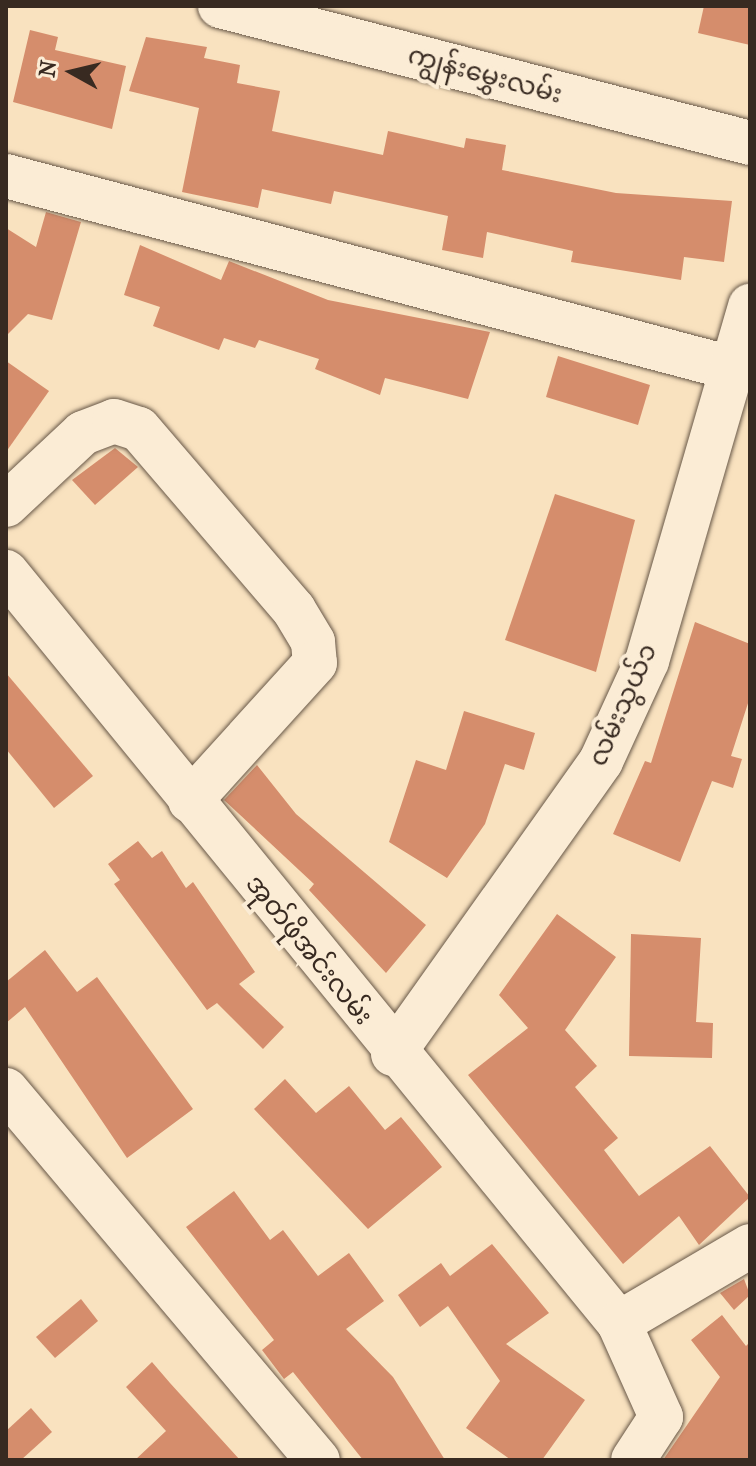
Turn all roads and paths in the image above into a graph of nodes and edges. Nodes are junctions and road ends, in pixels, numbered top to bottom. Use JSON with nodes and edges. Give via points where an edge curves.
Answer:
{"nodes":[{"id":1,"x":220,"y":6,"type":"edge"},
{"id":2,"x":750,"y":143,"type":"edge"},
{"id":3,"x":6,"y":176,"type":"edge"},
{"id":4,"x":750,"y":306,"type":"edge"},
{"id":5,"x":731,"y":368,"type":"junction"},
{"id":6,"x":732,"y":433,"type":"edge"},
{"id":7,"x":6,"y":505,"type":"edge"},
{"id":8,"x":6,"y":572,"type":"edge"},
{"id":9,"x":190,"y":801,"type":"junction"},
{"id":10,"x":393,"y":1054,"type":"junction"},
{"id":11,"x":6,"y":1090,"type":"edge"},
{"id":12,"x":750,"y":1246,"type":"edge"},
{"id":13,"x":619,"y":1323,"type":"junction"},
{"id":14,"x":318,"y":1460,"type":"edge"},
{"id":15,"x":633,"y":1460,"type":"edge"}],
"edges":[{"from":1,"to":2,"type":"street","name":"ကျွန်းမွှေးလမ်း"},
{"from":3,"to":5,"type":"street"},
{"from":4,"to":5,"type":"street","name":"လမ်းသွယ်၁"},
{"from":5,"to":6,"type":"street","name":"လမ်းသွယ်၁"},
{"from":6,"to":10,"type":"street","name":"လမ်းသွယ်၁","via":[[647,661],[601,761]]},
{"from":7,"to":9,"type":"street","via":[[83,433],[114,421],[139,429],[294,610],[313,642],[315,663]]},
{"from":8,"to":9,"type":"street","name":"အုတ်ဖိုအင်းလမ်း"},
{"from":9,"to":10,"type":"street","name":"အုတ်ဖိုအင်းလမ်း"},
{"from":10,"to":13,"type":"street","name":"အုတ်ဖိုအင်းလမ်း"},
{"from":11,"to":14,"type":"street"},
{"from":12,"to":13,"type":"street"},
{"from":13,"to":15,"type":"street","name":"အုတ်ဖိုအင်းလမ်း","via":[[661,1417]]}]}
